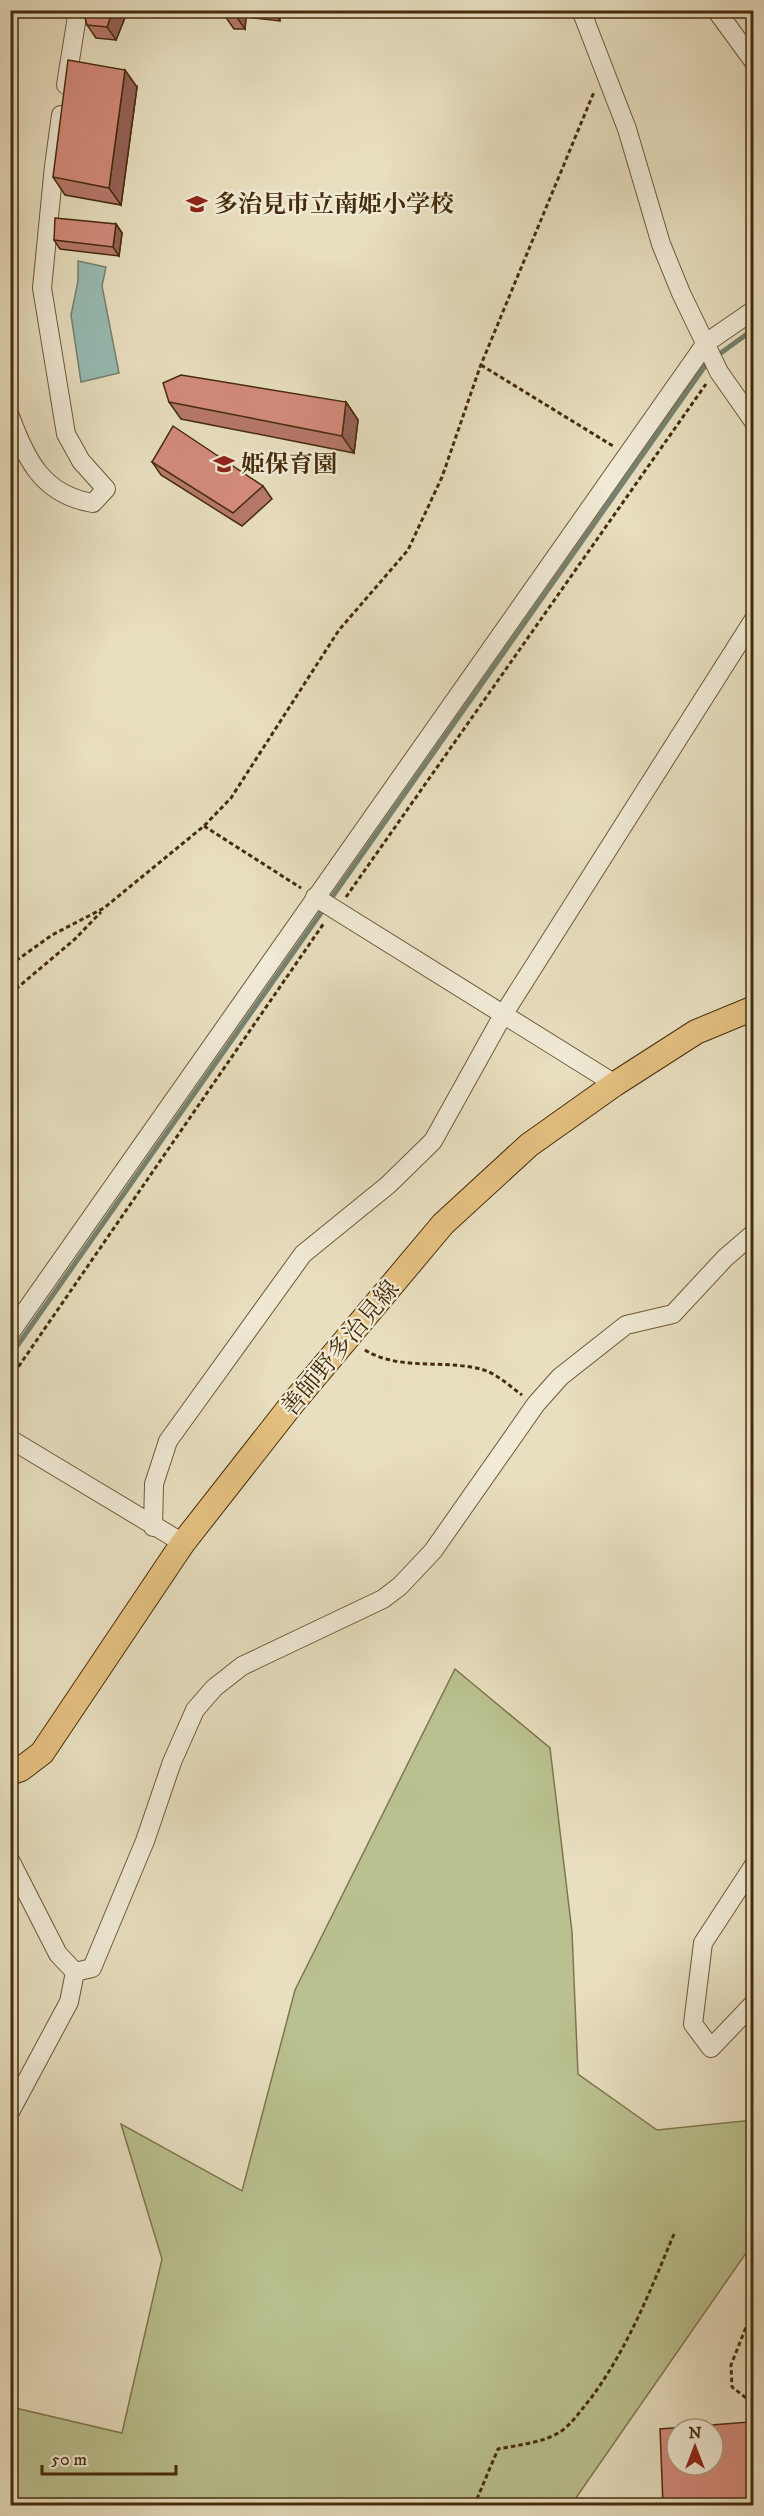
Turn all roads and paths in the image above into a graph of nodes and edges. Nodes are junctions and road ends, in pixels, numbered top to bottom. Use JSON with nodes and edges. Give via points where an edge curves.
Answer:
{"nodes":[{"id":1,"x":78,"y":10,"type":"edge"},
{"id":2,"x":581,"y":10,"type":"edge"},
{"id":3,"x":716,"y":10,"type":"edge"},
{"id":4,"x":753,"y":62,"type":"edge"},
{"id":5,"x":605,"y":69,"type":"junction"},
{"id":6,"x":753,"y":310,"type":"edge"},
{"id":7,"x":706,"y":343,"type":"junction"},
{"id":8,"x":481,"y":365,"type":"junction"},
{"id":9,"x":719,"y":372,"type":"junction"},
{"id":10,"x":10,"y":416,"type":"edge"},
{"id":11,"x":753,"y":422,"type":"edge"},
{"id":12,"x":627,"y":455,"type":"junction"},
{"id":13,"x":753,"y":618,"type":"edge"},
{"id":14,"x":204,"y":826,"type":"junction"},
{"id":15,"x":315,"y":897,"type":"junction"},
{"id":16,"x":104,"y":908,"type":"junction"},
{"id":17,"x":335,"y":910,"type":"junction"},
{"id":18,"x":10,"y":965,"type":"edge"},
{"id":19,"x":10,"y":994,"type":"edge"},
{"id":20,"x":753,"y":1008,"type":"edge"},
{"id":21,"x":503,"y":1015,"type":"junction"},
{"id":22,"x":615,"y":1084,"type":"junction"},
{"id":23,"x":753,"y":1233,"type":"edge"},
{"id":24,"x":10,"y":1333,"type":"edge"},
{"id":25,"x":347,"y":1339,"type":"junction"},
{"id":26,"x":10,"y":1379,"type":"edge"},
{"id":27,"x":536,"y":1404,"type":"junction"},
{"id":28,"x":10,"y":1439,"type":"edge"},
{"id":29,"x":153,"y":1527,"type":"junction"},
{"id":30,"x":183,"y":1543,"type":"junction"},
{"id":31,"x":10,"y":1773,"type":"edge"},
{"id":32,"x":10,"y":1860,"type":"edge"},
{"id":33,"x":753,"y":1865,"type":"edge"},
{"id":34,"x":75,"y":1972,"type":"junction"},
{"id":35,"x":753,"y":2003,"type":"edge"},
{"id":36,"x":10,"y":2112,"type":"edge"},
{"id":37,"x":674,"y":2234,"type":"dead end"},
{"id":38,"x":753,"y":2307,"type":"edge"},
{"id":39,"x":753,"y":2404,"type":"edge"},
{"id":40,"x":474,"y":2505,"type":"edge"}],
"edges":[{"from":1,"to":10,"type":"street","via":[[54,166],[42,288],[66,434],[81,461],[106,489],[93,503],[73,500],[39,476],[21,446]]},
{"from":2,"to":5,"type":"street"},
{"from":3,"to":4,"type":"street"},
{"from":5,"to":7,"type":"street","via":[[661,244]]},
{"from":5,"to":8,"type":"path"},
{"from":6,"to":7,"type":"street"},
{"from":7,"to":9,"type":"street"},
{"from":7,"to":12,"type":"street"},
{"from":8,"to":12,"type":"path"},
{"from":8,"to":14,"type":"path","via":[[442,477],[408,550],[339,630],[231,798]]},
{"from":9,"to":11,"type":"street"},
{"from":9,"to":17,"type":"path","via":[[703,387]]},
{"from":12,"to":15,"type":"street"},
{"from":13,"to":21,"type":"street"},
{"from":14,"to":15,"type":"path"},
{"from":14,"to":16,"type":"path"},
{"from":15,"to":17,"type":"street"},
{"from":15,"to":24,"type":"street"},
{"from":16,"to":18,"type":"path","via":[[52,935]]},
{"from":16,"to":19,"type":"path","via":[[75,939]]},
{"from":17,"to":21,"type":"street"},
{"from":17,"to":26,"type":"path"},
{"from":20,"to":22,"type":"main road","name":"善師野多治見線","via":[[696,1032]]},
{"from":21,"to":22,"type":"street"},
{"from":21,"to":29,"type":"street","via":[[433,1141],[388,1185],[303,1254],[168,1441],[154,1484]]},
{"from":22,"to":25,"type":"main road","name":"善師野多治見線","via":[[529,1145],[443,1224]]},
{"from":23,"to":27,"type":"street","via":[[673,1314],[626,1324],[560,1377]]},
{"from":25,"to":27,"type":"path","via":[[370,1354],[398,1361],[489,1372]]},
{"from":25,"to":30,"type":"main road","name":"善師野多治見線"},
{"from":27,"to":34,"type":"street","via":[[433,1551],[400,1586],[383,1599],[242,1666],[213,1688],[195,1710],[92,1968]]},
{"from":28,"to":29,"type":"street"},
{"from":29,"to":30,"type":"street"},
{"from":30,"to":31,"type":"main road","name":"善師野多治見線","via":[[42,1753]]},
{"from":32,"to":34,"type":"street","via":[[58,1954]]},
{"from":33,"to":35,"type":"street","via":[[703,1943],[693,2024],[711,2048]]},
{"from":34,"to":36,"type":"street","via":[[69,2002]]},
{"from":37,"to":40,"type":"path","via":[[629,2339],[608,2375],[573,2422],[559,2433],[498,2449]]},
{"from":38,"to":39,"type":"path","via":[[731,2365],[732,2387]]}]}
